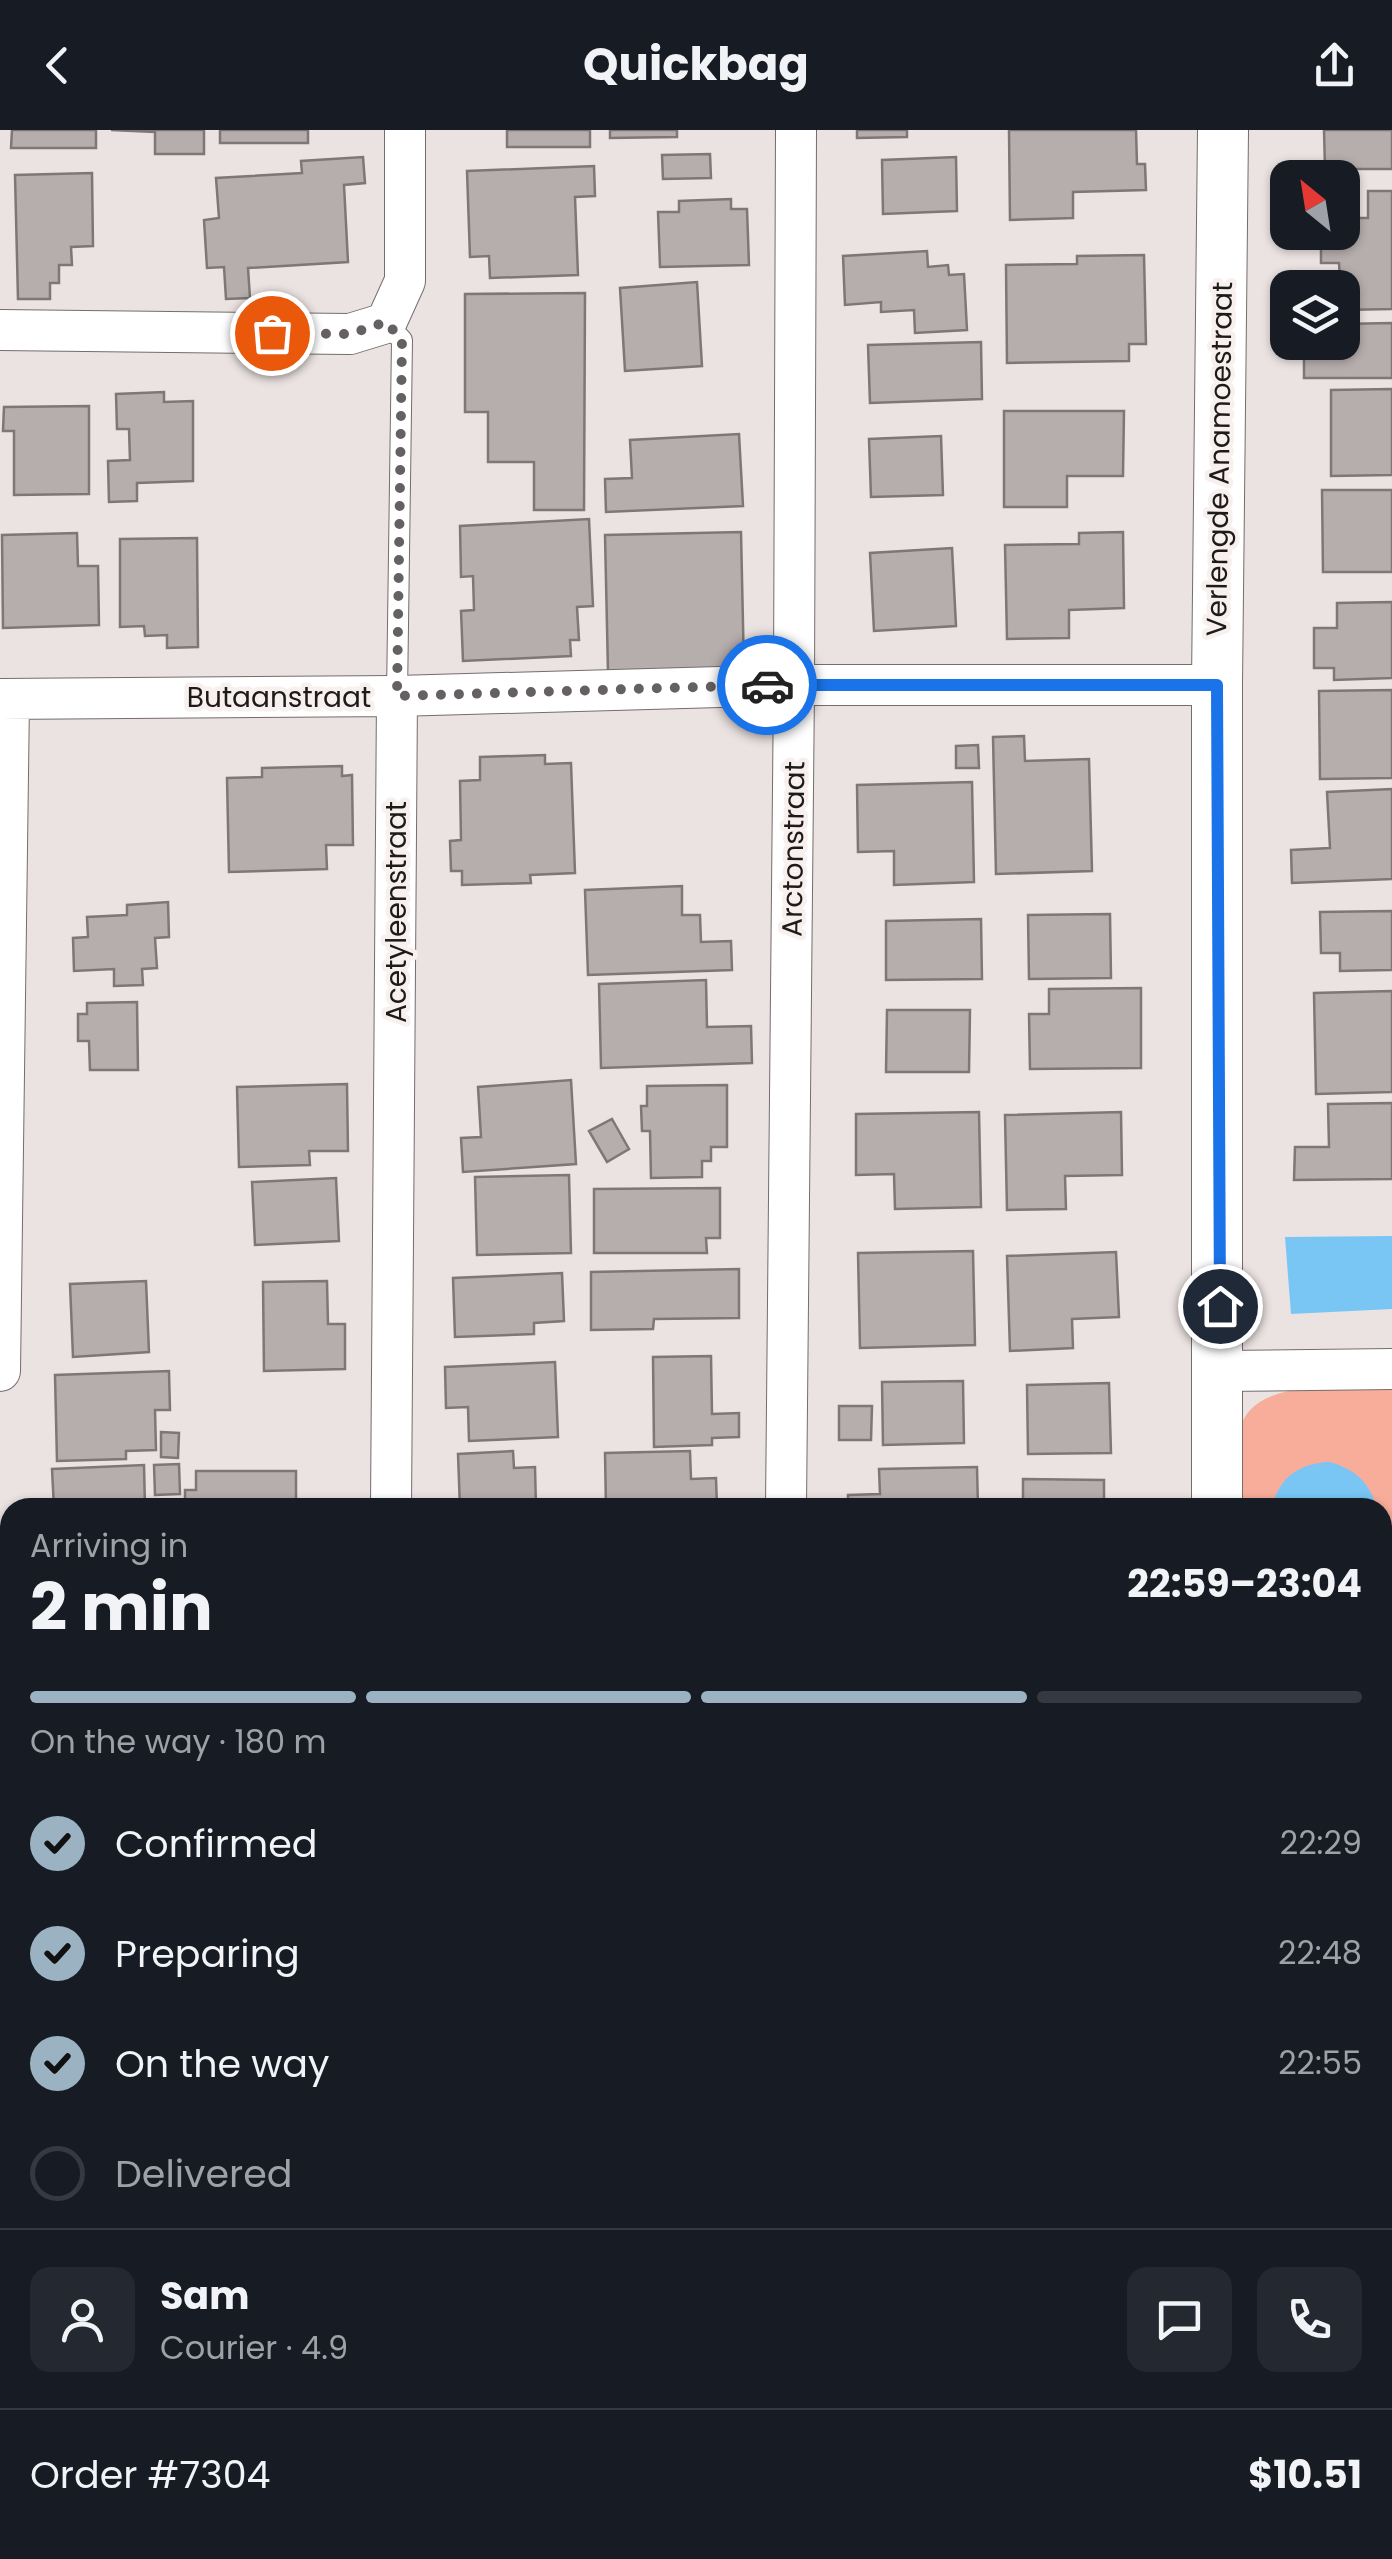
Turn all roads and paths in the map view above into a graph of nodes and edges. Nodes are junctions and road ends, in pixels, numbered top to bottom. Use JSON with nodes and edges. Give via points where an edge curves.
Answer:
{"nodes":[{"id":1,"x":405,"y":130,"type":"edge"},
{"id":2,"x":796,"y":130,"type":"edge"},
{"id":3,"x":1223,"y":130,"type":"edge"},
{"id":4,"x":386,"y":322,"type":"junction"},
{"id":5,"x":0,"y":330,"type":"edge"},
{"id":6,"x":794,"y":685,"type":"junction"},
{"id":7,"x":1217,"y":685,"type":"junction"},
{"id":8,"x":397,"y":696,"type":"junction"},
{"id":9,"x":5,"y":699,"type":"edge"},
{"id":10,"x":1392,"y":1369,"type":"edge"},
{"id":11,"x":0,"y":1371,"type":"edge"},
{"id":12,"x":1220,"y":1371,"type":"junction"},
{"id":13,"x":392,"y":1498,"type":"edge"},
{"id":14,"x":786,"y":1498,"type":"edge"},
{"id":15,"x":1218,"y":1498,"type":"edge"}],
"edges":[{"from":1,"to":4,"type":"street","via":[[405,282]]},
{"from":2,"to":6,"type":"street","name":"Arctonstraat"},
{"from":3,"to":7,"type":"street","name":"Verlengde Anamoestraat"},
{"from":4,"to":5,"type":"street","via":[[350,334]]},
{"from":4,"to":8,"type":"lane","name":"Acetyleenstraat","via":[[402,340]]},
{"from":6,"to":7,"type":"street","name":"Butaanstraat"},
{"from":6,"to":8,"type":"street","name":"Butaanstraat"},
{"from":6,"to":14,"type":"street","name":"Arctonstraat"},
{"from":7,"to":12,"type":"street","name":"Verlengde Anamoestraat"},
{"from":8,"to":9,"type":"street","name":"Butaanstraat"},
{"from":8,"to":13,"type":"street","name":"Acetyleenstraat"},
{"from":9,"to":11,"type":"street"},
{"from":10,"to":12,"type":"street"},
{"from":12,"to":15,"type":"street","name":"Verlengde Anamoestraat"}]}
